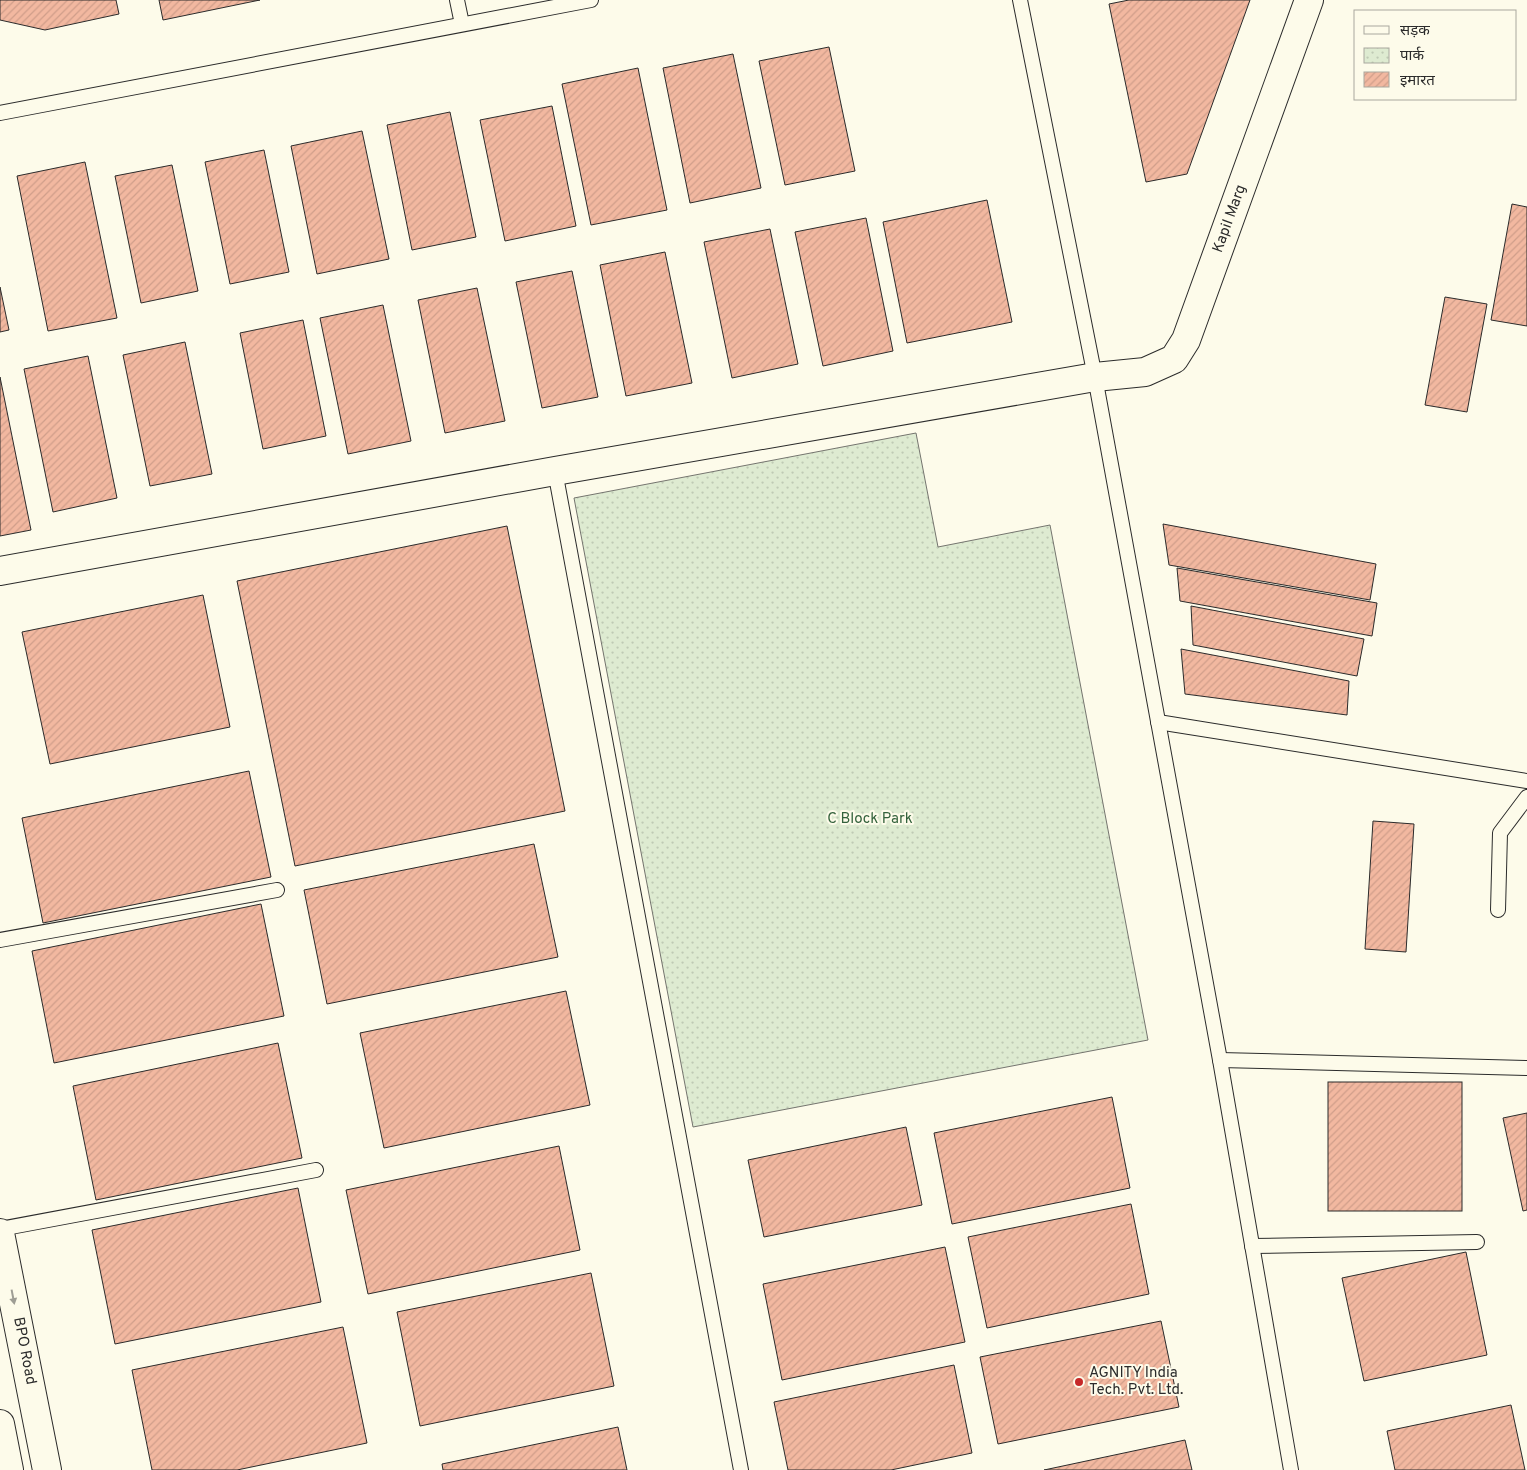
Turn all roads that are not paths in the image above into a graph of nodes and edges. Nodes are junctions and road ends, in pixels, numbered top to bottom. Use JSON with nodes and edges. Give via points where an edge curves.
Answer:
{"nodes":[{"id":1,"x":457,"y":0,"type":"edge"},
{"id":2,"x":591,"y":0,"type":"edge"},
{"id":3,"x":1020,"y":0,"type":"edge"},
{"id":4,"x":1309,"y":0,"type":"edge"},
{"id":5,"x":462,"y":24,"type":"junction"},
{"id":6,"x":0,"y":112,"type":"edge"},
{"id":7,"x":1095,"y":377,"type":"junction"},
{"id":8,"x":555,"y":471,"type":"junction"},
{"id":9,"x":0,"y":571,"type":"edge"},
{"id":10,"x":1158,"y":722,"type":"junction"},
{"id":11,"x":1527,"y":782,"type":"edge"},
{"id":12,"x":1527,"y":797,"type":"edge"},
{"id":13,"x":277,"y":890,"type":"dead end"},
{"id":14,"x":1498,"y":910,"type":"dead end"},
{"id":15,"x":0,"y":940,"type":"edge"},
{"id":16,"x":1220,"y":1060,"type":"junction"},
{"id":17,"x":1527,"y":1068,"type":"edge"},
{"id":18,"x":316,"y":1170,"type":"dead end"},
{"id":19,"x":0,"y":1229,"type":"edge"},
{"id":20,"x":0,"y":1232,"type":"edge"},
{"id":21,"x":1477,"y":1242,"type":"dead end"},
{"id":22,"x":1252,"y":1246,"type":"junction"},
{"id":23,"x":0,"y":1424,"type":"edge"},
{"id":24,"x":9,"y":1470,"type":"edge"},
{"id":25,"x":48,"y":1470,"type":"edge"},
{"id":26,"x":741,"y":1470,"type":"edge"},
{"id":27,"x":1292,"y":1470,"type":"edge"}],
"edges":[{"from":1,"to":5,"type":"lane"},
{"from":2,"to":5,"type":"lane"},
{"from":3,"to":7,"type":"lane"},
{"from":4,"to":7,"type":"street","name":"Kapil Marg","via":[[1186,340],[1174,359],[1145,372]]},
{"from":5,"to":6,"type":"lane"},
{"from":7,"to":8,"type":"street","name":"Kapil Marg"},
{"from":7,"to":10,"type":"lane"},
{"from":8,"to":9,"type":"street","name":"Kapil Marg"},
{"from":8,"to":26,"type":"lane"},
{"from":10,"to":11,"type":"lane"},
{"from":10,"to":16,"type":"lane"},
{"from":12,"to":14,"type":"lane","via":[[1500,833]]},
{"from":13,"to":15,"type":"lane"},
{"from":16,"to":17,"type":"lane"},
{"from":16,"to":22,"type":"lane"},
{"from":18,"to":19,"type":"lane"},
{"from":20,"to":25,"type":"street","name":"BPO Road","one_way":true},
{"from":21,"to":22,"type":"lane"},
{"from":22,"to":27,"type":"lane"},
{"from":23,"to":24,"type":"street"}]}
